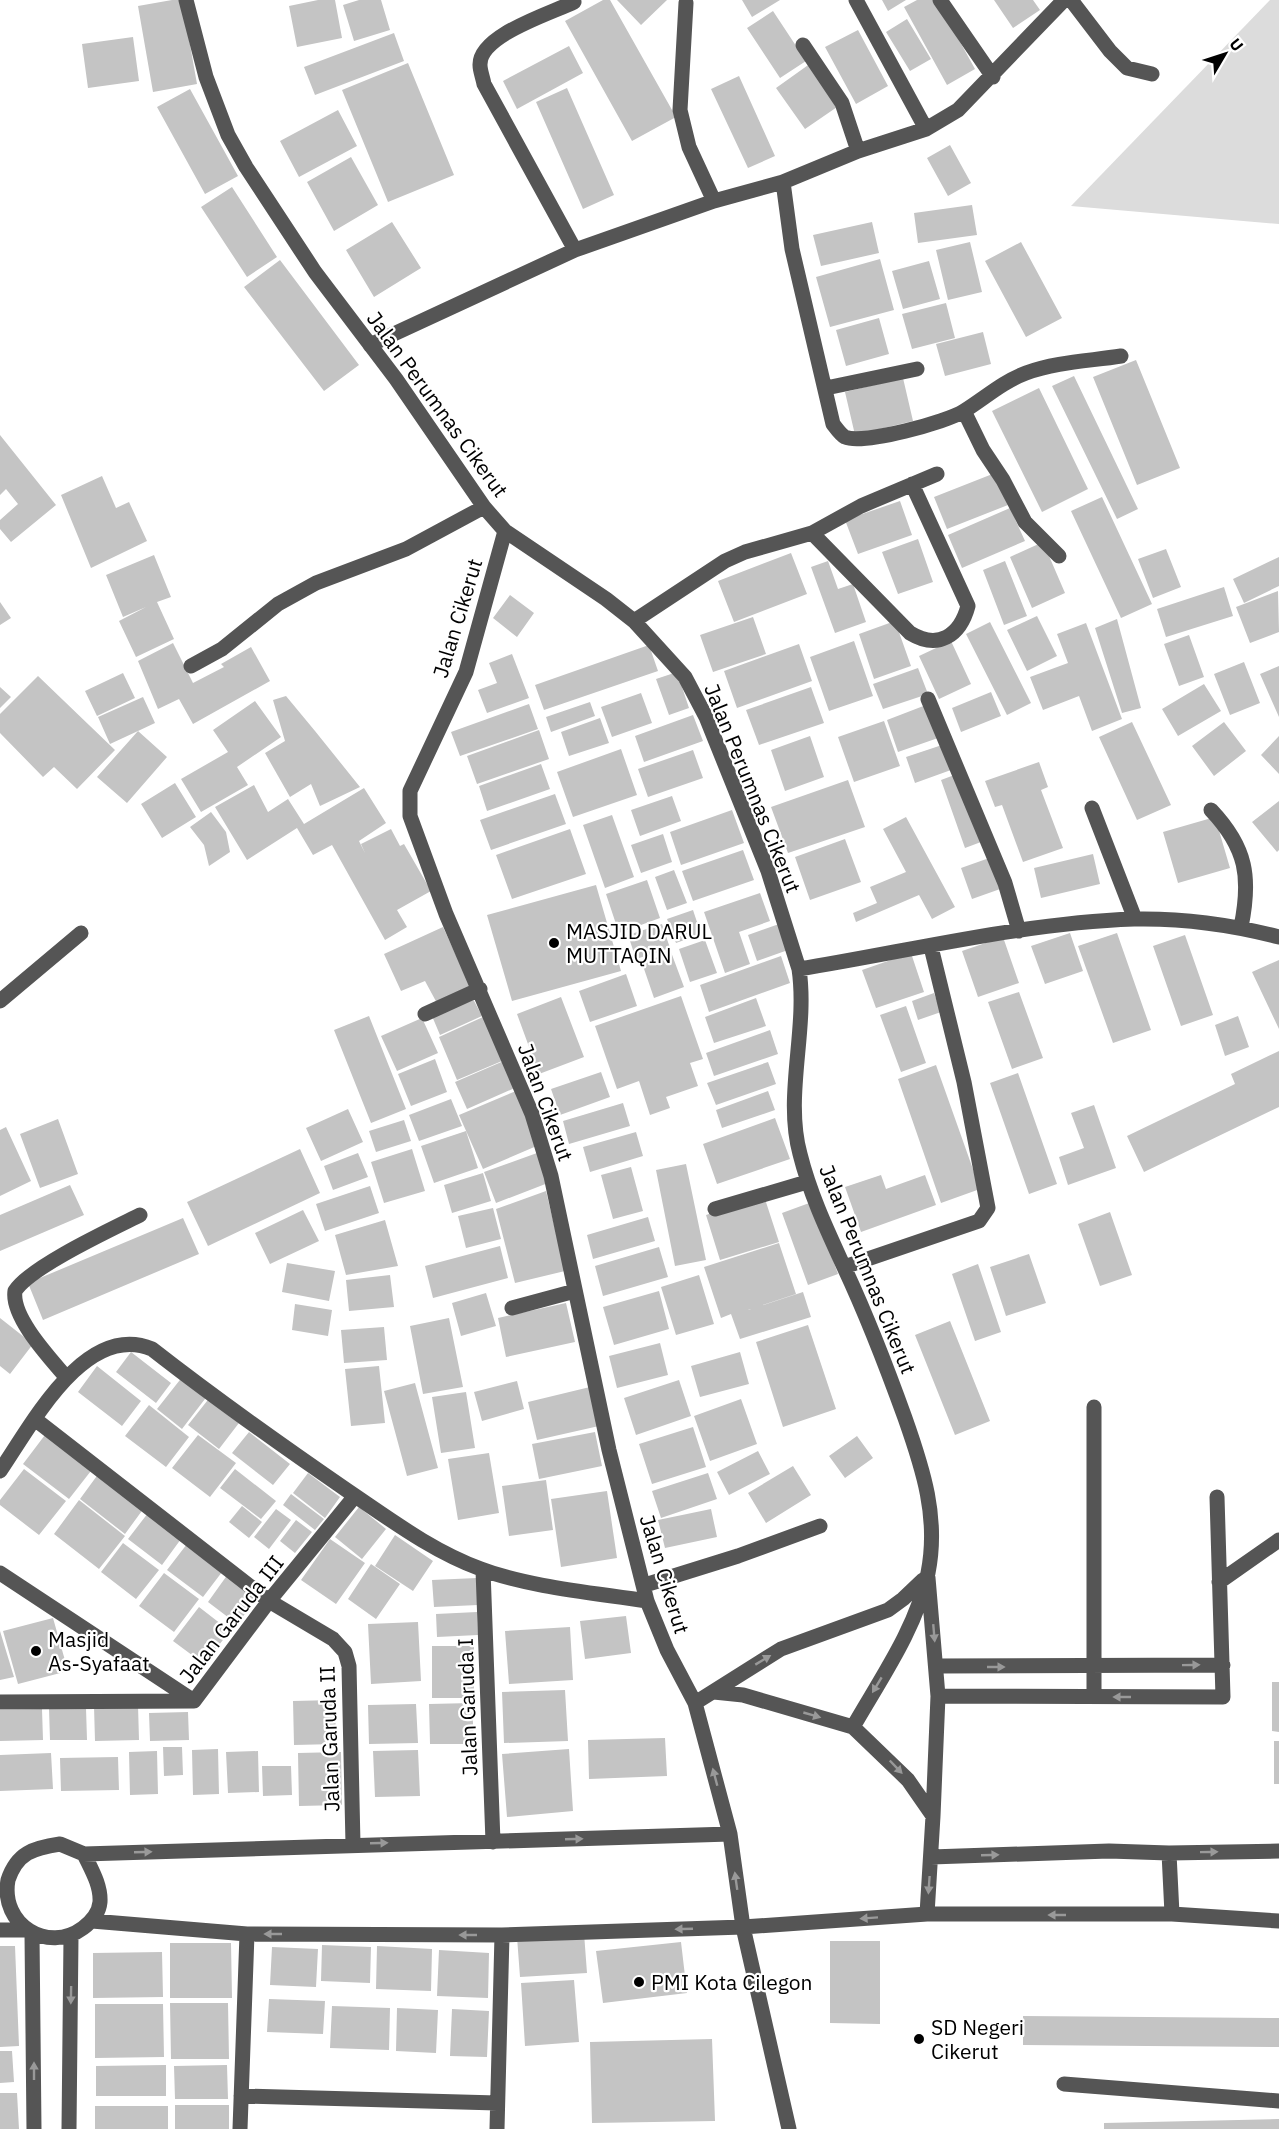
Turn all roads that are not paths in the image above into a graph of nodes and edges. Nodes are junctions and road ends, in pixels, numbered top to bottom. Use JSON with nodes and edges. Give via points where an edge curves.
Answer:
{"nodes":[{"id":1,"x":186,"y":0,"type":"edge"},
{"id":2,"x":856,"y":0,"type":"edge"},
{"id":3,"x":940,"y":0,"type":"edge"},
{"id":4,"x":1064,"y":0,"type":"edge"},
{"id":5,"x":1071,"y":0,"type":"edge"},
{"id":6,"x":574,"y":2,"type":"dead end"},
{"id":7,"x":686,"y":3,"type":"dead end"},
{"id":8,"x":556,"y":5,"type":"edge"},
{"id":9,"x":803,"y":45,"type":"dead end"},
{"id":10,"x":1152,"y":74,"type":"dead end"},
{"id":11,"x":993,"y":77,"type":"junction"},
{"id":12,"x":926,"y":129,"type":"junction"},
{"id":13,"x":858,"y":151,"type":"junction"},
{"id":14,"x":783,"y":182,"type":"junction"},
{"id":15,"x":714,"y":201,"type":"junction"},
{"id":16,"x":575,"y":250,"type":"junction"},
{"id":17,"x":370,"y":345,"type":"junction"},
{"id":18,"x":1121,"y":356,"type":"dead end"},
{"id":19,"x":917,"y":369,"type":"dead end"},
{"id":20,"x":826,"y":388,"type":"junction"},
{"id":21,"x":964,"y":411,"type":"junction"},
{"id":22,"x":937,"y":474,"type":"dead end"},
{"id":23,"x":912,"y":484,"type":"junction"},
{"id":24,"x":484,"y":507,"type":"junction"},
{"id":25,"x":504,"y":531,"type":"junction"},
{"id":26,"x":812,"y":533,"type":"junction"},
{"id":27,"x":1059,"y":556,"type":"dead end"},
{"id":28,"x":634,"y":621,"type":"junction"},
{"id":29,"x":191,"y":666,"type":"dead end"},
{"id":30,"x":928,"y":699,"type":"dead end"},
{"id":31,"x":1092,"y":808,"type":"dead end"},
{"id":32,"x":1211,"y":810,"type":"dead end"},
{"id":33,"x":1135,"y":919,"type":"junction"},
{"id":34,"x":1241,"y":927,"type":"junction"},
{"id":35,"x":1019,"y":931,"type":"junction"},
{"id":36,"x":81,"y":933,"type":"dead end"},
{"id":37,"x":1279,"y":937,"type":"edge"},
{"id":38,"x":931,"y":947,"type":"junction"},
{"id":39,"x":799,"y":969,"type":"junction"},
{"id":40,"x":480,"y":989,"type":"junction"},
{"id":41,"x":0,"y":1001,"type":"edge"},
{"id":42,"x":425,"y":1014,"type":"dead end"},
{"id":43,"x":807,"y":1182,"type":"junction"},
{"id":44,"x":715,"y":1209,"type":"dead end"},
{"id":45,"x":140,"y":1215,"type":"dead end"},
{"id":46,"x":844,"y":1268,"type":"junction"},
{"id":47,"x":575,"y":1291,"type":"junction"},
{"id":48,"x":512,"y":1308,"type":"dead end"},
{"id":49,"x":66,"y":1377,"type":"junction"},
{"id":50,"x":1094,"y":1407,"type":"dead end"},
{"id":51,"x":36,"y":1420,"type":"junction"},
{"id":52,"x":0,"y":1472,"type":"edge"},
{"id":53,"x":355,"y":1496,"type":"junction"},
{"id":54,"x":1217,"y":1497,"type":"dead end"},
{"id":55,"x":820,"y":1526,"type":"dead end"},
{"id":56,"x":1279,"y":1540,"type":"edge"},
{"id":57,"x":483,"y":1570,"type":"junction"},
{"id":58,"x":0,"y":1573,"type":"edge"},
{"id":59,"x":928,"y":1575,"type":"junction"},
{"id":60,"x":1220,"y":1582,"type":"junction"},
{"id":61,"x":645,"y":1585,"type":"junction"},
{"id":62,"x":269,"y":1601,"type":"junction"},
{"id":63,"x":647,"y":1601,"type":"junction"},
{"id":64,"x":1223,"y":1665,"type":"junction"},
{"id":65,"x":938,"y":1666,"type":"junction"},
{"id":66,"x":1094,"y":1667,"type":"junction"},
{"id":67,"x":714,"y":1692,"type":"junction"},
{"id":68,"x":938,"y":1696,"type":"junction"},
{"id":69,"x":1094,"y":1697,"type":"junction"},
{"id":70,"x":194,"y":1701,"type":"junction"},
{"id":71,"x":0,"y":1702,"type":"edge"},
{"id":72,"x":695,"y":1703,"type":"junction"},
{"id":73,"x":853,"y":1727,"type":"junction"},
{"id":74,"x":933,"y":1816,"type":"junction"},
{"id":75,"x":730,"y":1834,"type":"junction"},
{"id":76,"x":493,"y":1842,"type":"junction"},
{"id":77,"x":352,"y":1844,"type":"junction"},
{"id":78,"x":1279,"y":1851,"type":"edge"},
{"id":79,"x":1169,"y":1853,"type":"junction"},
{"id":80,"x":84,"y":1854,"type":"junction"},
{"id":81,"x":931,"y":1857,"type":"junction"},
{"id":82,"x":7,"y":1866,"type":"edge"},
{"id":83,"x":927,"y":1914,"type":"junction"},
{"id":84,"x":1172,"y":1914,"type":"junction"},
{"id":85,"x":92,"y":1921,"type":"junction"},
{"id":86,"x":1279,"y":1921,"type":"edge"},
{"id":87,"x":743,"y":1927,"type":"junction"},
{"id":88,"x":0,"y":1930,"type":"edge"},
{"id":89,"x":28,"y":1932,"type":"junction"},
{"id":90,"x":247,"y":1934,"type":"junction"},
{"id":91,"x":502,"y":1935,"type":"junction"},
{"id":92,"x":71,"y":1937,"type":"junction"},
{"id":93,"x":1064,"y":2084,"type":"dead end"},
{"id":94,"x":241,"y":2096,"type":"junction"},
{"id":95,"x":1279,"y":2101,"type":"edge"},
{"id":96,"x":497,"y":2103,"type":"junction"},
{"id":97,"x":34,"y":2129,"type":"edge"},
{"id":98,"x":69,"y":2129,"type":"edge"},
{"id":99,"x":240,"y":2129,"type":"edge"},
{"id":100,"x":496,"y":2129,"type":"edge"},
{"id":101,"x":789,"y":2129,"type":"edge"}],
"edges":[{"from":1,"to":17,"type":"street","name":"Jalan Perumnas Cikerut","via":[[206,76],[228,135],[315,272]]},
{"from":2,"to":12,"type":"street"},
{"from":3,"to":11,"type":"street"},
{"from":4,"to":11,"type":"street"},
{"from":5,"to":10,"type":"street","via":[[1127,68]]},
{"from":6,"to":8,"type":"street"},
{"from":7,"to":15,"type":"street","via":[[680,110],[689,147]]},
{"from":8,"to":16,"type":"street","via":[[505,34],[483,53],[479,64],[484,84]]},
{"from":9,"to":13,"type":"street","via":[[842,103]]},
{"from":11,"to":12,"type":"street","via":[[958,110]]},
{"from":12,"to":13,"type":"street"},
{"from":13,"to":14,"type":"street"},
{"from":14,"to":15,"type":"street"},
{"from":14,"to":20,"type":"street","via":[[792,249]]},
{"from":15,"to":16,"type":"street"},
{"from":16,"to":17,"type":"street"},
{"from":17,"to":24,"type":"street","name":"Jalan Perumnas Cikerut"},
{"from":18,"to":21,"type":"street","via":[[1025,373],[1003,383]]},
{"from":19,"to":20,"type":"street"},
{"from":20,"to":21,"type":"street","via":[[833,424],[844,437],[858,439],[932,426]]},
{"from":21,"to":27,"type":"street","via":[[1025,522]]},
{"from":22,"to":23,"type":"street"},
{"from":23,"to":26,"type":"street"},
{"from":23,"to":26,"type":"street","via":[[968,606],[963,622],[938,641],[924,642],[910,633]]},
{"from":24,"to":25,"type":"street","name":"Jalan Perumnas Cikerut"},
{"from":24,"to":29,"type":"street","via":[[406,549],[316,583],[278,604],[222,649]]},
{"from":25,"to":28,"type":"street","name":"Jalan Perumnas Cikerut"},
{"from":25,"to":40,"type":"street","name":"Jalan Cikerut","via":[[466,672],[428,747],[408,803],[446,914]]},
{"from":26,"to":28,"type":"street","via":[[725,561]]},
{"from":28,"to":39,"type":"street","name":"Jalan Perumnas Cikerut","via":[[685,677],[706,717],[768,872]]},
{"from":30,"to":35,"type":"street","via":[[1005,883]]},
{"from":31,"to":33,"type":"street"},
{"from":32,"to":34,"type":"street","via":[[1228,830],[1244,868],[1247,897]]},
{"from":33,"to":34,"type":"street"},
{"from":33,"to":35,"type":"street"},
{"from":34,"to":37,"type":"street"},
{"from":35,"to":38,"type":"street"},
{"from":36,"to":41,"type":"street"},
{"from":38,"to":39,"type":"street"},
{"from":38,"to":46,"type":"street","via":[[964,1082],[988,1208],[979,1221]]},
{"from":39,"to":43,"type":"street","name":"Jalan Perumnas Cikerut","via":[[800,1046],[794,1115]]},
{"from":40,"to":42,"type":"street"},
{"from":40,"to":47,"type":"street","name":"Jalan Cikerut","via":[[535,1124],[551,1176]]},
{"from":43,"to":44,"type":"street"},
{"from":43,"to":46,"type":"street","name":"Jalan Perumnas Cikerut"},
{"from":45,"to":49,"type":"street","via":[[25,1279],[15,1291],[16,1305],[33,1337]]},
{"from":46,"to":59,"type":"street","name":"Jalan Perumnas Cikerut","via":[[924,1471],[931,1505]]},
{"from":47,"to":48,"type":"street"},
{"from":47,"to":61,"type":"street","name":"Jalan Cikerut","via":[[619,1490]]},
{"from":49,"to":51,"type":"street"},
{"from":49,"to":53,"type":"street","via":[[113,1346],[127,1342],[152,1349]]},
{"from":50,"to":66,"type":"street"},
{"from":51,"to":52,"type":"street"},
{"from":51,"to":62,"type":"street","name":"Jalan Garuda II"},
{"from":53,"to":57,"type":"street","via":[[426,1544]]},
{"from":53,"to":62,"type":"street","name":"Jalan Garuda III"},
{"from":54,"to":60,"type":"street"},
{"from":55,"to":61,"type":"street"},
{"from":56,"to":60,"type":"street"},
{"from":57,"to":63,"type":"street"},
{"from":57,"to":76,"type":"street","name":"Jalan Garuda I"},
{"from":58,"to":70,"type":"street"},
{"from":59,"to":65,"type":"street","one_way":true},
{"from":67,"to":59,"type":"street","one_way":true,"via":[[781,1649],[888,1610]]},
{"from":59,"to":73,"type":"street","name":"Jalan Perumnas Cikerut","one_way":true,"via":[[907,1633]]},
{"from":60,"to":64,"type":"street"},
{"from":61,"to":63,"type":"street","name":"Jalan Cikerut"},
{"from":62,"to":70,"type":"street","name":"Jalan Garuda III"},
{"from":62,"to":77,"type":"street","name":"Jalan Garuda II","via":[[333,1639],[348,1659]]},
{"from":63,"to":72,"type":"street","name":"Jalan Cikerut"},
{"from":66,"to":64,"type":"street","one_way":true},
{"from":64,"to":69,"type":"street","one_way":true,"via":[[1223,1697]]},
{"from":65,"to":66,"type":"street","one_way":true},
{"from":65,"to":68,"type":"street"},
{"from":66,"to":69,"type":"street"},
{"from":67,"to":72,"type":"street"},
{"from":67,"to":73,"type":"street","one_way":true,"via":[[743,1695]]},
{"from":68,"to":69,"type":"street"},
{"from":68,"to":74,"type":"street"},
{"from":70,"to":71,"type":"street","name":"Jalan Garuda III"},
{"from":75,"to":72,"type":"street","name":"Jalan Cikerut","one_way":true},
{"from":73,"to":74,"type":"street","one_way":true,"via":[[908,1780]]},
{"from":74,"to":81,"type":"street"},
{"from":76,"to":75,"type":"street","one_way":true},
{"from":87,"to":75,"type":"street","name":"Jalan Cikerut","one_way":true},
{"from":77,"to":76,"type":"street","one_way":true},
{"from":80,"to":77,"type":"street","one_way":true},
{"from":79,"to":78,"type":"street","one_way":true},
{"from":81,"to":79,"type":"street","one_way":true,"via":[[1109,1851]]},
{"from":79,"to":84,"type":"street"},
{"from":80,"to":82,"type":"street","via":[[60,1844],[33,1848]]},
{"from":80,"to":85,"type":"street","via":[[96,1880],[100,1902]]},
{"from":81,"to":83,"type":"street","one_way":true},
{"from":82,"to":89,"type":"street","via":[[10,1911]]},
{"from":84,"to":83,"type":"street","one_way":true},
{"from":83,"to":87,"type":"street","one_way":true},
{"from":84,"to":86,"type":"street"},
{"from":85,"to":90,"type":"street"},
{"from":85,"to":92,"type":"street"},
{"from":87,"to":91,"type":"street","one_way":true},
{"from":87,"to":101,"type":"street","name":"Jalan Cikerut"},
{"from":88,"to":89,"type":"street"},
{"from":89,"to":92,"type":"street","via":[[51,1940]]},
{"from":97,"to":89,"type":"street","one_way":true},
{"from":91,"to":90,"type":"street","one_way":true},
{"from":90,"to":94,"type":"street"},
{"from":91,"to":96,"type":"street"},
{"from":92,"to":98,"type":"street","one_way":true},
{"from":93,"to":95,"type":"street"},
{"from":94,"to":96,"type":"street"},
{"from":94,"to":99,"type":"street"},
{"from":96,"to":100,"type":"street"}]}
